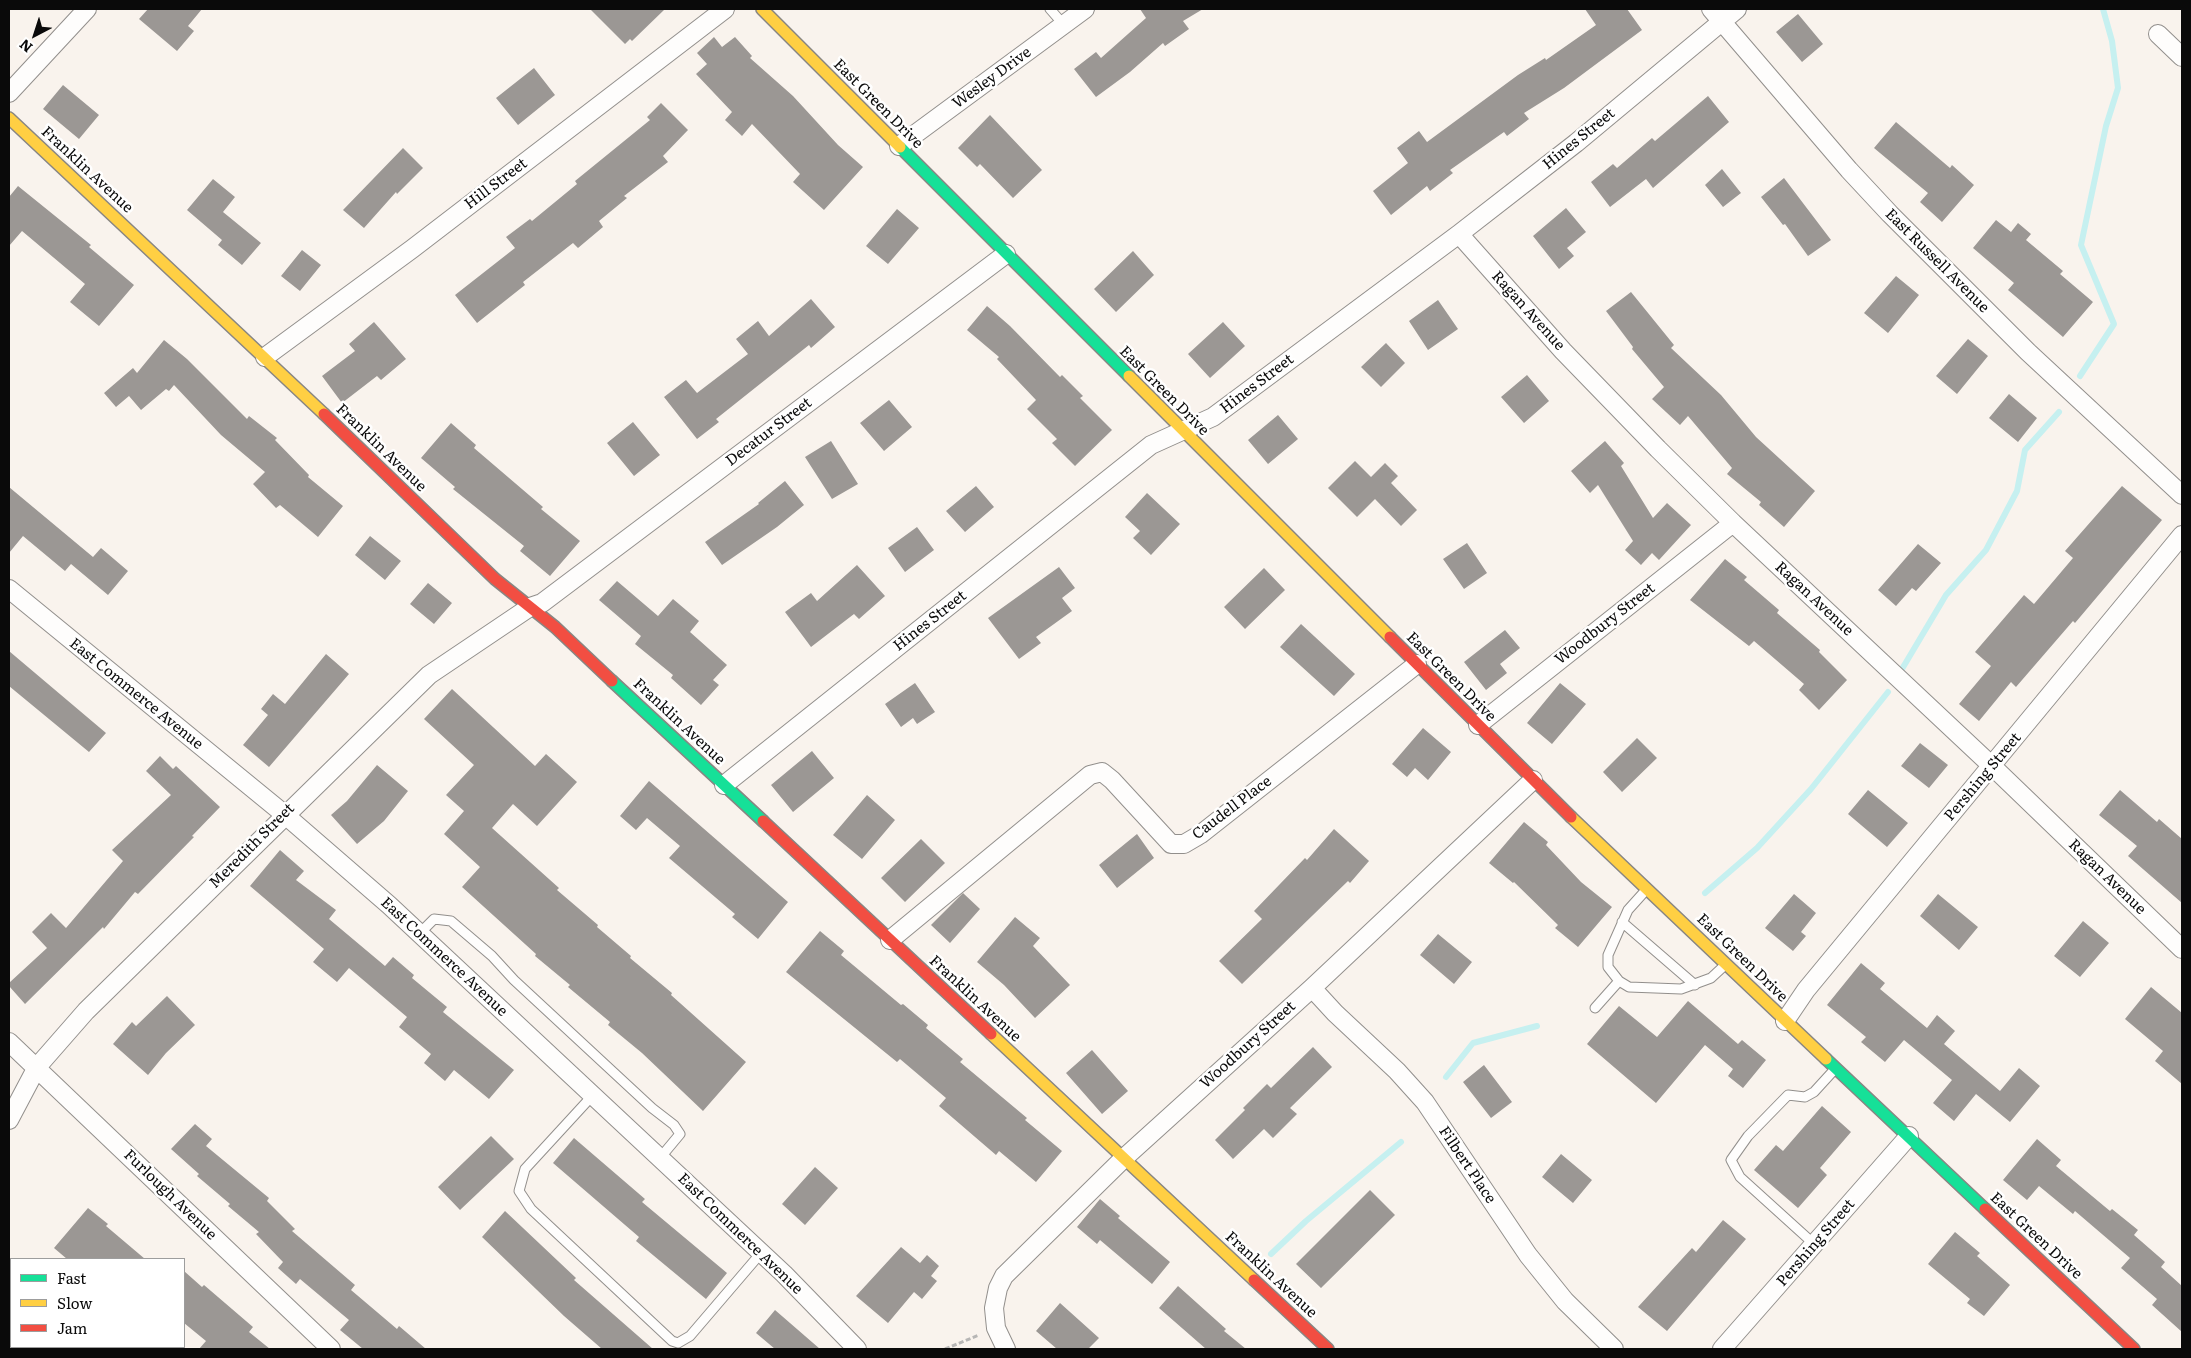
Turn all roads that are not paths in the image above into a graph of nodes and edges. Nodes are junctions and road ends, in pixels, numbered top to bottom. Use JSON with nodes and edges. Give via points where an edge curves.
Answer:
{"nodes":[{"id":1,"x":87,"y":9,"type":"edge"},
{"id":2,"x":725,"y":9,"type":"edge"},
{"id":3,"x":762,"y":9,"type":"edge"},
{"id":4,"x":1050,"y":9,"type":"edge"},
{"id":5,"x":1085,"y":9,"type":"edge"},
{"id":6,"x":1737,"y":9,"type":"edge"},
{"id":7,"x":1716,"y":15,"type":"edge"},
{"id":8,"x":1064,"y":25,"type":"junction"},
{"id":9,"x":2158,"y":34,"type":"dead end"},
{"id":10,"x":2182,"y":57,"type":"edge"},
{"id":11,"x":9,"y":93,"type":"edge"},
{"id":12,"x":9,"y":118,"type":"edge"},
{"id":13,"x":898,"y":146,"type":"junction"},
{"id":14,"x":1459,"y":234,"type":"junction"},
{"id":15,"x":1006,"y":254,"type":"junction"},
{"id":16,"x":265,"y":357,"type":"junction"},
{"id":17,"x":1182,"y":430,"type":"junction"},
{"id":18,"x":2182,"y":495,"type":"edge"},
{"id":19,"x":1733,"y":523,"type":"junction"},
{"id":20,"x":2182,"y":535,"type":"edge"},
{"id":21,"x":9,"y":590,"type":"edge"},
{"id":22,"x":530,"y":607,"type":"junction"},
{"id":23,"x":1417,"y":664,"type":"junction"},
{"id":24,"x":1478,"y":725,"type":"junction"},
{"id":25,"x":1992,"y":766,"type":"junction"},
{"id":26,"x":1533,"y":780,"type":"junction"},
{"id":27,"x":724,"y":785,"type":"junction"},
{"id":28,"x":284,"y":814,"type":"junction"},
{"id":29,"x":1647,"y":888,"type":"junction"},
{"id":30,"x":1622,"y":922,"type":"junction"},
{"id":31,"x":420,"y":933,"type":"junction"},
{"id":32,"x":890,"y":940,"type":"junction"},
{"id":33,"x":2182,"y":950,"type":"edge"},
{"id":34,"x":1726,"y":964,"type":"junction"},
{"id":35,"x":1619,"y":981,"type":"junction"},
{"id":36,"x":1694,"y":985,"type":"junction"},
{"id":37,"x":1312,"y":988,"type":"junction"},
{"id":38,"x":1595,"y":1008,"type":"dead end"},
{"id":39,"x":1785,"y":1021,"type":"junction"},
{"id":40,"x":9,"y":1042,"type":"edge"},
{"id":41,"x":37,"y":1067,"type":"junction"},
{"id":42,"x":1836,"y":1068,"type":"junction"},
{"id":43,"x":593,"y":1095,"type":"junction"},
{"id":44,"x":9,"y":1120,"type":"edge"},
{"id":45,"x":1909,"y":1136,"type":"junction"},
{"id":46,"x":660,"y":1158,"type":"junction"},
{"id":47,"x":1123,"y":1159,"type":"junction"},
{"id":48,"x":1814,"y":1244,"type":"junction"},
{"id":49,"x":761,"y":1253,"type":"junction"},
{"id":50,"x":331,"y":1349,"type":"edge"},
{"id":51,"x":857,"y":1349,"type":"edge"},
{"id":52,"x":1006,"y":1349,"type":"edge"},
{"id":53,"x":1328,"y":1349,"type":"edge"},
{"id":54,"x":1614,"y":1349,"type":"edge"},
{"id":55,"x":1722,"y":1349,"type":"edge"},
{"id":56,"x":2134,"y":1349,"type":"edge"}],
"edges":[{"from":1,"to":11,"type":"street"},
{"from":2,"to":16,"type":"street","name":"Hill Street"},
{"from":3,"to":13,"type":"main road","name":"East Green Drive"},
{"from":4,"to":8,"type":"lane"},
{"from":5,"to":8,"type":"street","name":"Wesley Drive"},
{"from":6,"to":7,"type":"street","name":"Hines Street"},
{"from":7,"to":14,"type":"street","name":"Hines Street","via":[[1576,143]]},
{"from":7,"to":18,"type":"street","name":"East Russell Avenue","via":[[1890,214],[2028,352]]},
{"from":8,"to":13,"type":"street","name":"Wesley Drive"},
{"from":9,"to":10,"type":"street"},
{"from":12,"to":16,"type":"main road","name":"Franklin Avenue"},
{"from":13,"to":15,"type":"main road","name":"East Green Drive"},
{"from":14,"to":17,"type":"street","name":"Hines Street","via":[[1213,417]]},
{"from":14,"to":19,"type":"street","name":"Ragan Avenue","via":[[1564,351]]},
{"from":15,"to":17,"type":"main road","name":"East Green Drive"},
{"from":15,"to":22,"type":"street","name":"Decatur Street","via":[[542,603]]},
{"from":16,"to":22,"type":"main road","name":"Franklin Avenue","via":[[496,579]]},
{"from":17,"to":23,"type":"main road","name":"East Green Drive"},
{"from":17,"to":27,"type":"street","name":"Hines Street","via":[[1151,445]]},
{"from":19,"to":24,"type":"street","name":"Woodbury Street"},
{"from":19,"to":25,"type":"street","name":"Ragan Avenue"},
{"from":20,"to":25,"type":"street","name":"Pershing Street"},
{"from":21,"to":28,"type":"street","name":"East Commerce Avenue"},
{"from":22,"to":27,"type":"main road","name":"Franklin Avenue"},
{"from":22,"to":28,"type":"street","name":"Meredith Street","via":[[428,675]]},
{"from":23,"to":24,"type":"main road","name":"East Green Drive"},
{"from":23,"to":32,"type":"street","name":"Caudell Place","via":[[1184,844],[1171,844],[1102,772],[1090,775]]},
{"from":24,"to":26,"type":"main road","name":"East Green Drive"},
{"from":25,"to":33,"type":"street","name":"Ragan Avenue"},
{"from":25,"to":39,"type":"street","name":"Pershing Street","via":[[1806,990]]},
{"from":26,"to":29,"type":"main road","name":"East Green Drive"},
{"from":26,"to":37,"type":"street","name":"Woodbury Street"},
{"from":27,"to":32,"type":"main road","name":"Franklin Avenue"},
{"from":28,"to":31,"type":"street","name":"East Commerce Avenue"},
{"from":28,"to":41,"type":"street","name":"Meredith Street","via":[[86,1011]]},
{"from":29,"to":30,"type":"lane"},
{"from":29,"to":34,"type":"main road","name":"East Green Drive"},
{"from":30,"to":35,"type":"lane","via":[[1608,955],[1608,967]]},
{"from":30,"to":36,"type":"lane"},
{"from":31,"to":43,"type":"street","name":"East Commerce Avenue"},
{"from":31,"to":46,"type":"lane","via":[[434,918],[451,921],[674,1125],[680,1134]]},
{"from":32,"to":47,"type":"main road","name":"Franklin Avenue"},
{"from":34,"to":36,"type":"lane","via":[[1711,978]]},
{"from":34,"to":39,"type":"main road","name":"East Green Drive"},
{"from":35,"to":36,"type":"lane","via":[[1639,988],[1681,989]]},
{"from":35,"to":38,"type":"lane"},
{"from":37,"to":47,"type":"street","name":"Woodbury Street"},
{"from":37,"to":54,"type":"street","name":"Filbert Place","via":[[1425,1102],[1528,1255],[1565,1301]]},
{"from":39,"to":42,"type":"main road","name":"East Green Drive"},
{"from":40,"to":41,"type":"street","name":"Furlough Avenue"},
{"from":41,"to":44,"type":"street","name":"Meredith Street"},
{"from":41,"to":50,"type":"street","name":"Furlough Avenue"},
{"from":42,"to":45,"type":"main road","name":"East Green Drive"},
{"from":42,"to":48,"type":"lane","via":[[1814,1092],[1805,1097],[1788,1095],[1748,1136],[1731,1160],[1740,1177]]},
{"from":43,"to":46,"type":"street","name":"East Commerce Avenue"},
{"from":43,"to":49,"type":"lane","via":[[525,1169],[519,1191],[538,1215],[672,1341],[678,1343],[690,1336]]},
{"from":45,"to":48,"type":"street","name":"Pershing Street"},
{"from":45,"to":56,"type":"main road","name":"East Green Drive"},
{"from":46,"to":49,"type":"street","name":"East Commerce Avenue"},
{"from":47,"to":52,"type":"street","name":"Woodbury Street","via":[[1004,1276],[994,1308],[996,1328]]},
{"from":47,"to":53,"type":"main road","name":"Franklin Avenue"},
{"from":48,"to":55,"type":"street","name":"Pershing Street"},
{"from":49,"to":51,"type":"street","name":"East Commerce Avenue"}]}
